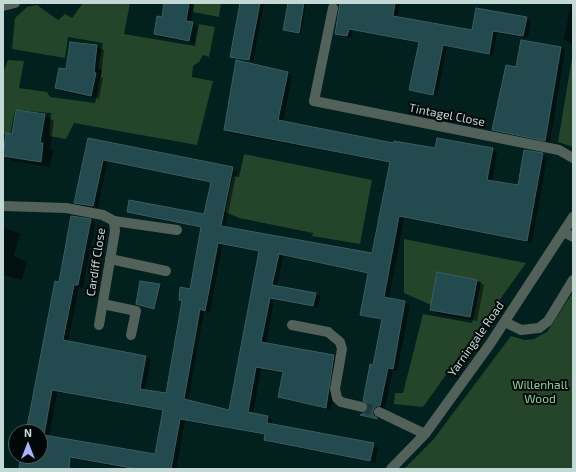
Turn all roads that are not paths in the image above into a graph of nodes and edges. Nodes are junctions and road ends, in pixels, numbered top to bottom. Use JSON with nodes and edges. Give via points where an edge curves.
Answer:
{"nodes":[{"id":1,"x":15,"y":3,"type":"edge"},
{"id":2,"x":3,"y":6,"type":"edge"},
{"id":3,"x":333,"y":8,"type":"dead end"},
{"id":4,"x":573,"y":158,"type":"edge"},
{"id":5,"x":3,"y":206,"type":"edge"},
{"id":6,"x":573,"y":217,"type":"edge"},
{"id":7,"x":114,"y":221,"type":"junction"},
{"id":8,"x":177,"y":230,"type":"dead end"},
{"id":9,"x":564,"y":232,"type":"junction"},
{"id":10,"x":573,"y":237,"type":"edge"},
{"id":11,"x":110,"y":259,"type":"junction"},
{"id":12,"x":166,"y":271,"type":"dead end"},
{"id":13,"x":573,"y":280,"type":"edge"},
{"id":14,"x":102,"y":304,"type":"junction"},
{"id":15,"x":505,"y":322,"type":"junction"},
{"id":16,"x":99,"y":325,"type":"dead end"},
{"id":17,"x":292,"y":325,"type":"dead end"},
{"id":18,"x":131,"y":335,"type":"dead end"},
{"id":19,"x":362,"y":407,"type":"tunnel mouth"},
{"id":20,"x":379,"y":412,"type":"tunnel mouth"},
{"id":21,"x":425,"y":434,"type":"junction"},
{"id":22,"x":391,"y":469,"type":"edge"}],
"edges":[{"from":1,"to":2,"type":"street"},
{"from":3,"to":4,"type":"street","name":"Tintagel Close","via":[[314,101],[559,150]]},
{"from":5,"to":7,"type":"street","name":"Cardiff Close","via":[[66,208],[103,215]]},
{"from":6,"to":9,"type":"street","name":"Yarningale Road"},
{"from":7,"to":8,"type":"street"},
{"from":7,"to":11,"type":"street","name":"Cardiff Close","via":[[116,231]]},
{"from":9,"to":10,"type":"street"},
{"from":9,"to":15,"type":"street","name":"Yarningale Road"},
{"from":11,"to":12,"type":"street"},
{"from":11,"to":14,"type":"street","name":"Cardiff Close"},
{"from":13,"to":15,"type":"street","via":[[548,320],[539,328],[521,330]]},
{"from":14,"to":16,"type":"street","name":"Cardiff Close"},
{"from":14,"to":18,"type":"street","via":[[136,311]]},
{"from":15,"to":21,"type":"street","name":"Yarningale Road"},
{"from":17,"to":19,"type":"street","via":[[328,332],[340,342],[342,348],[335,389],[337,398],[341,402]]},
{"from":20,"to":21,"type":"street"},
{"from":21,"to":22,"type":"street","name":"Yarningale Road"}]}
